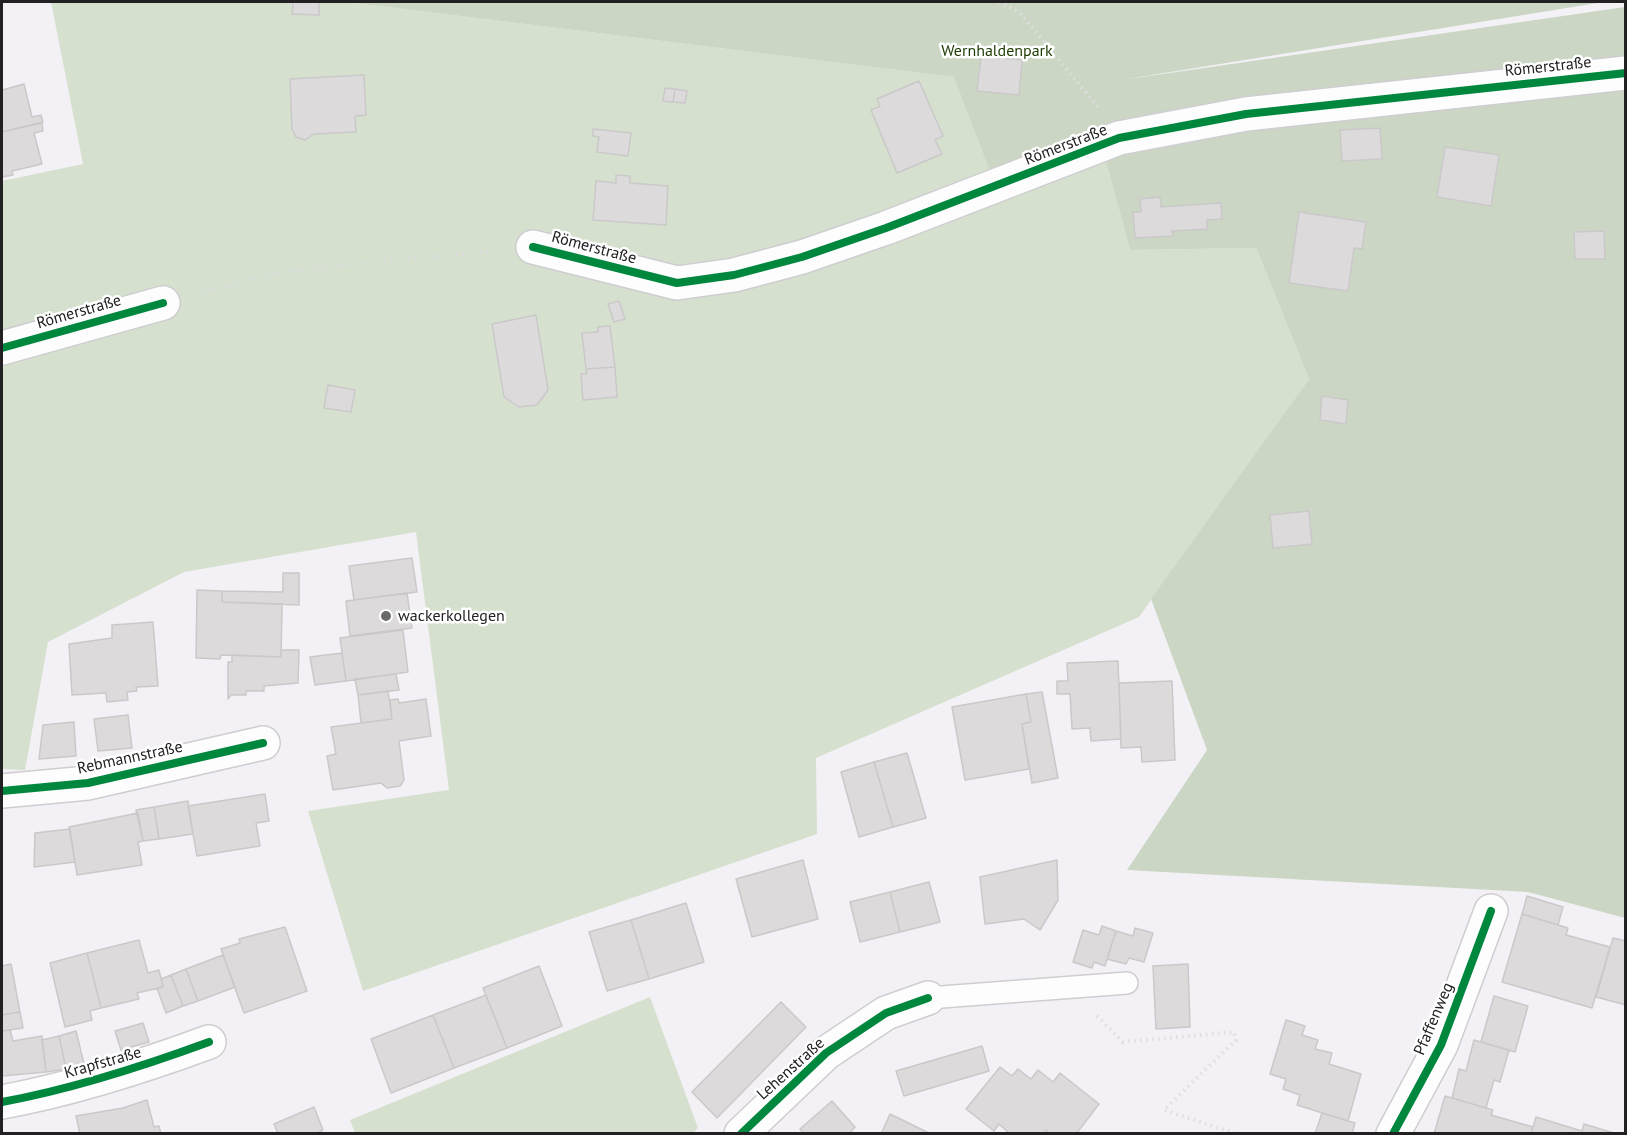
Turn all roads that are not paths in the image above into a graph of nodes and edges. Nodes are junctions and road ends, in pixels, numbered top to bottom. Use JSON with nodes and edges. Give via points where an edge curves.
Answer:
{"nodes":[{"id":1,"x":1626,"y":73,"type":"edge"},
{"id":2,"x":533,"y":247,"type":"road end"},
{"id":3,"x":163,"y":303,"type":"road end"},
{"id":4,"x":2,"y":348,"type":"edge"},
{"id":5,"x":263,"y":743,"type":"dead end"},
{"id":6,"x":2,"y":790,"type":"edge"},
{"id":7,"x":1491,"y":911,"type":"dead end"},
{"id":8,"x":1127,"y":983,"type":"dead end"},
{"id":9,"x":928,"y":998,"type":"joint"},
{"id":10,"x":209,"y":1042,"type":"dead end"},
{"id":11,"x":2,"y":1102,"type":"edge"},
{"id":12,"x":741,"y":1134,"type":"edge"},
{"id":13,"x":1393,"y":1134,"type":"edge"}],
"edges":[{"from":1,"to":2,"type":"street","name":"Römerstraße","via":[[1246,114],[1119,138],[886,228],[734,275],[677,283]]},
{"from":3,"to":4,"type":"street","name":"Römerstraße"},
{"from":5,"to":6,"type":"street","name":"Rebmannstraße","via":[[88,783]]},
{"from":7,"to":13,"type":"street","name":"Pfaffenweg","via":[[1441,1045]]},
{"from":8,"to":9,"type":"lane"},
{"from":9,"to":12,"type":"street","name":"Lehenstraße","via":[[886,1013],[826,1053]]},
{"from":10,"to":11,"type":"street","name":"Krapfstraße","via":[[139,1067]]}]}
